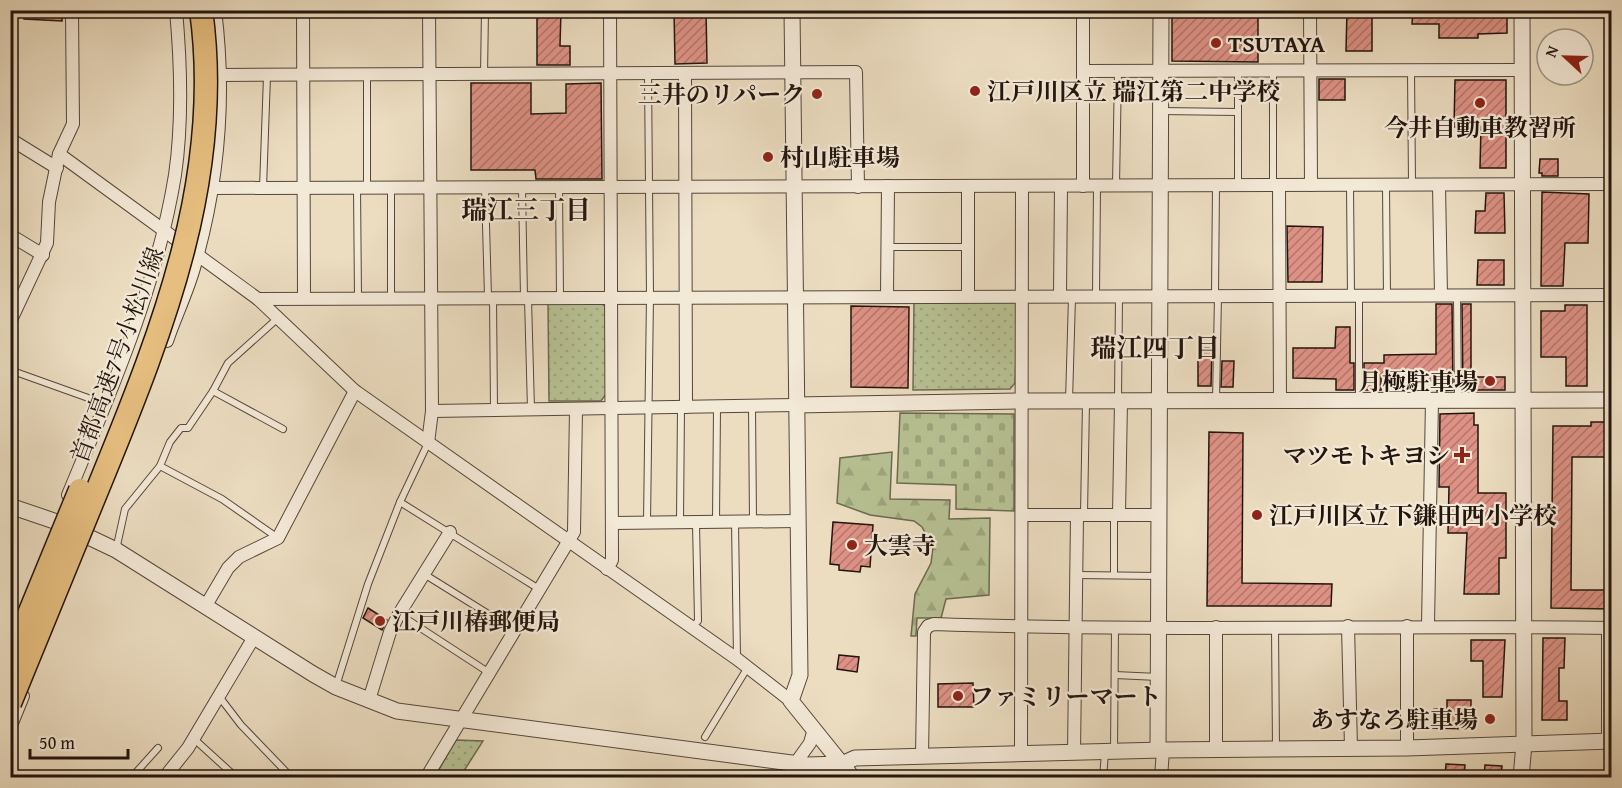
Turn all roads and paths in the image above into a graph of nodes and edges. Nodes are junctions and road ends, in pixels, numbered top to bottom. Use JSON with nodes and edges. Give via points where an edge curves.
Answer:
{"nodes":[{"id":1,"x":72,"y":10,"type":"edge"},
{"id":2,"x":176,"y":10,"type":"edge"},
{"id":3,"x":185,"y":10,"type":"edge"},
{"id":4,"x":201,"y":10,"type":"edge"},
{"id":5,"x":215,"y":10,"type":"edge"},
{"id":6,"x":303,"y":10,"type":"edge"},
{"id":7,"x":429,"y":10,"type":"edge"},
{"id":8,"x":485,"y":10,"type":"edge"},
{"id":9,"x":610,"y":10,"type":"edge"},
{"id":10,"x":792,"y":10,"type":"edge"},
{"id":11,"x":1083,"y":10,"type":"edge"},
{"id":12,"x":1161,"y":10,"type":"edge"},
{"id":13,"x":1310,"y":10,"type":"edge"},
{"id":14,"x":1522,"y":10,"type":"edge"},
{"id":15,"x":1310,"y":70,"type":"junction"},
{"id":16,"x":1411,"y":70,"type":"junction"},
{"id":17,"x":1522,"y":70,"type":"junction"},
{"id":18,"x":1083,"y":71,"type":"junction"},
{"id":19,"x":1118,"y":71,"type":"junction"},
{"id":20,"x":1160,"y":71,"type":"junction"},
{"id":21,"x":1238,"y":71,"type":"junction"},
{"id":22,"x":1273,"y":71,"type":"junction"},
{"id":23,"x":610,"y":74,"type":"junction"},
{"id":24,"x":685,"y":74,"type":"junction"},
{"id":25,"x":792,"y":74,"type":"junction"},
{"id":26,"x":220,"y":75,"type":"junction"},
{"id":27,"x":648,"y":75,"type":"junction"},
{"id":28,"x":267,"y":76,"type":"junction"},
{"id":29,"x":303,"y":76,"type":"junction"},
{"id":30,"x":367,"y":76,"type":"junction"},
{"id":31,"x":430,"y":76,"type":"junction"},
{"id":32,"x":484,"y":76,"type":"junction"},
{"id":33,"x":1160,"y":111,"type":"junction"},
{"id":34,"x":1238,"y":112,"type":"junction"},
{"id":35,"x":10,"y":139,"type":"edge"},
{"id":36,"x":59,"y":154,"type":"junction"},
{"id":37,"x":57,"y":168,"type":"junction"},
{"id":38,"x":1611,"y":184,"type":"edge"},
{"id":39,"x":1238,"y":185,"type":"junction"},
{"id":40,"x":1276,"y":185,"type":"junction"},
{"id":41,"x":1311,"y":185,"type":"junction"},
{"id":42,"x":1350,"y":185,"type":"junction"},
{"id":43,"x":1386,"y":185,"type":"junction"},
{"id":44,"x":1412,"y":185,"type":"junction"},
{"id":45,"x":1439,"y":185,"type":"junction"},
{"id":46,"x":1524,"y":185,"type":"junction"},
{"id":47,"x":362,"y":186,"type":"junction"},
{"id":48,"x":431,"y":186,"type":"junction"},
{"id":49,"x":888,"y":186,"type":"junction"},
{"id":50,"x":968,"y":186,"type":"junction"},
{"id":51,"x":1022,"y":186,"type":"junction"},
{"id":52,"x":1061,"y":186,"type":"junction"},
{"id":53,"x":1083,"y":186,"type":"junction"},
{"id":54,"x":1097,"y":186,"type":"junction"},
{"id":55,"x":1116,"y":186,"type":"junction"},
{"id":56,"x":1160,"y":186,"type":"junction"},
{"id":57,"x":1216,"y":186,"type":"junction"},
{"id":58,"x":303,"y":187,"type":"junction"},
{"id":59,"x":391,"y":187,"type":"junction"},
{"id":60,"x":609,"y":187,"type":"junction"},
{"id":61,"x":649,"y":187,"type":"junction"},
{"id":62,"x":684,"y":187,"type":"junction"},
{"id":63,"x":792,"y":187,"type":"junction"},
{"id":64,"x":858,"y":187,"type":"junction"},
{"id":65,"x":212,"y":188,"type":"junction"},
{"id":66,"x":263,"y":188,"type":"junction"},
{"id":67,"x":485,"y":188,"type":"junction"},
{"id":68,"x":522,"y":188,"type":"junction"},
{"id":69,"x":559,"y":188,"type":"junction"},
{"id":70,"x":164,"y":230,"type":"junction"},
{"id":71,"x":10,"y":235,"type":"edge"},
{"id":72,"x":888,"y":247,"type":"junction"},
{"id":73,"x":968,"y":247,"type":"junction"},
{"id":74,"x":197,"y":254,"type":"junction"},
{"id":75,"x":43,"y":255,"type":"junction"},
{"id":76,"x":1216,"y":295,"type":"junction"},
{"id":77,"x":1441,"y":295,"type":"junction"},
{"id":78,"x":1457,"y":295,"type":"junction"},
{"id":79,"x":1524,"y":295,"type":"junction"},
{"id":80,"x":1611,"y":295,"type":"edge"},
{"id":81,"x":560,"y":296,"type":"junction"},
{"id":82,"x":610,"y":296,"type":"junction"},
{"id":83,"x":650,"y":296,"type":"junction"},
{"id":84,"x":685,"y":296,"type":"junction"},
{"id":85,"x":794,"y":296,"type":"junction"},
{"id":86,"x":887,"y":296,"type":"junction"},
{"id":87,"x":968,"y":296,"type":"junction"},
{"id":88,"x":1022,"y":296,"type":"junction"},
{"id":89,"x":1066,"y":296,"type":"junction"},
{"id":90,"x":1096,"y":296,"type":"junction"},
{"id":91,"x":1119,"y":296,"type":"junction"},
{"id":92,"x":1159,"y":296,"type":"junction"},
{"id":93,"x":1280,"y":296,"type":"junction"},
{"id":94,"x":1355,"y":296,"type":"junction"},
{"id":95,"x":1387,"y":296,"type":"junction"},
{"id":96,"x":358,"y":297,"type":"junction"},
{"id":97,"x":490,"y":297,"type":"junction"},
{"id":98,"x":526,"y":297,"type":"junction"},
{"id":99,"x":304,"y":298,"type":"junction"},
{"id":100,"x":391,"y":298,"type":"junction"},
{"id":101,"x":431,"y":298,"type":"junction"},
{"id":102,"x":258,"y":299,"type":"junction"},
{"id":103,"x":278,"y":318,"type":"junction"},
{"id":104,"x":10,"y":335,"type":"edge"},
{"id":105,"x":10,"y":370,"type":"edge"},
{"id":106,"x":213,"y":391,"type":"junction"},
{"id":107,"x":355,"y":391,"type":"junction"},
{"id":108,"x":1432,"y":400,"type":"junction"},
{"id":109,"x":1458,"y":400,"type":"junction"},
{"id":110,"x":1525,"y":400,"type":"junction"},
{"id":111,"x":1611,"y":400,"type":"edge"},
{"id":112,"x":1023,"y":401,"type":"junction"},
{"id":113,"x":1069,"y":401,"type":"junction"},
{"id":114,"x":1086,"y":401,"type":"junction"},
{"id":115,"x":1119,"y":401,"type":"junction"},
{"id":116,"x":1159,"y":401,"type":"junction"},
{"id":117,"x":1216,"y":401,"type":"junction"},
{"id":118,"x":1280,"y":401,"type":"junction"},
{"id":119,"x":1359,"y":401,"type":"junction"},
{"id":120,"x":105,"y":404,"type":"junction"},
{"id":121,"x":796,"y":405,"type":"junction"},
{"id":122,"x":717,"y":406,"type":"junction"},
{"id":123,"x":752,"y":406,"type":"junction"},
{"id":124,"x":683,"y":407,"type":"junction"},
{"id":125,"x":611,"y":408,"type":"junction"},
{"id":126,"x":648,"y":408,"type":"junction"},
{"id":127,"x":531,"y":409,"type":"junction"},
{"id":128,"x":576,"y":409,"type":"junction"},
{"id":129,"x":494,"y":410,"type":"junction"},
{"id":130,"x":432,"y":411,"type":"junction"},
{"id":131,"x":283,"y":429,"type":"dead end"},
{"id":132,"x":428,"y":443,"type":"junction"},
{"id":133,"x":160,"y":466,"type":"junction"},
{"id":134,"x":400,"y":502,"type":"junction"},
{"id":135,"x":10,"y":507,"type":"edge"},
{"id":136,"x":1022,"y":515,"type":"junction"},
{"id":137,"x":1080,"y":515,"type":"junction"},
{"id":138,"x":1117,"y":515,"type":"junction"},
{"id":139,"x":1158,"y":515,"type":"junction"},
{"id":140,"x":753,"y":521,"type":"junction"},
{"id":141,"x":797,"y":521,"type":"junction"},
{"id":142,"x":57,"y":522,"type":"junction"},
{"id":143,"x":647,"y":522,"type":"junction"},
{"id":144,"x":680,"y":522,"type":"junction"},
{"id":145,"x":696,"y":522,"type":"junction"},
{"id":146,"x":716,"y":522,"type":"junction"},
{"id":147,"x":735,"y":522,"type":"junction"},
{"id":148,"x":612,"y":523,"type":"junction"},
{"id":149,"x":450,"y":532,"type":"junction"},
{"id":150,"x":89,"y":537,"type":"junction"},
{"id":151,"x":278,"y":537,"type":"junction"},
{"id":152,"x":567,"y":542,"type":"junction"},
{"id":153,"x":116,"y":550,"type":"junction"},
{"id":154,"x":608,"y":569,"type":"junction"},
{"id":155,"x":424,"y":574,"type":"junction"},
{"id":156,"x":1076,"y":575,"type":"junction"},
{"id":157,"x":1114,"y":575,"type":"junction"},
{"id":158,"x":1159,"y":576,"type":"junction"},
{"id":159,"x":539,"y":589,"type":"junction"},
{"id":160,"x":206,"y":607,"type":"junction"},
{"id":161,"x":399,"y":614,"type":"junction"},
{"id":162,"x":1428,"y":625,"type":"junction"},
{"id":163,"x":1115,"y":626,"type":"junction"},
{"id":164,"x":1159,"y":626,"type":"junction"},
{"id":165,"x":1275,"y":626,"type":"junction"},
{"id":166,"x":1348,"y":626,"type":"junction"},
{"id":167,"x":1407,"y":626,"type":"junction"},
{"id":168,"x":1022,"y":627,"type":"junction"},
{"id":169,"x":1075,"y":627,"type":"junction"},
{"id":170,"x":1215,"y":627,"type":"junction"},
{"id":171,"x":692,"y":628,"type":"junction"},
{"id":172,"x":1608,"y":628,"type":"edge"},
{"id":173,"x":1524,"y":629,"type":"junction"},
{"id":174,"x":514,"y":630,"type":"junction"},
{"id":175,"x":10,"y":636,"type":"edge"},
{"id":176,"x":254,"y":637,"type":"junction"},
{"id":177,"x":737,"y":659,"type":"junction"},
{"id":178,"x":10,"y":660,"type":"edge"},
{"id":179,"x":748,"y":667,"type":"junction"},
{"id":180,"x":488,"y":672,"type":"junction"},
{"id":181,"x":1115,"y":675,"type":"junction"},
{"id":182,"x":1158,"y":677,"type":"junction"},
{"id":183,"x":336,"y":687,"type":"junction"},
{"id":184,"x":218,"y":694,"type":"junction"},
{"id":185,"x":369,"y":700,"type":"junction"},
{"id":186,"x":791,"y":701,"type":"junction"},
{"id":187,"x":10,"y":703,"type":"edge"},
{"id":188,"x":460,"y":718,"type":"junction"},
{"id":189,"x":10,"y":728,"type":"edge"},
{"id":190,"x":813,"y":729,"type":"junction"},
{"id":191,"x":193,"y":737,"type":"junction"},
{"id":192,"x":705,"y":737,"type":"dead end"},
{"id":193,"x":1608,"y":741,"type":"edge"},
{"id":194,"x":1524,"y":744,"type":"junction"},
{"id":195,"x":158,"y":748,"type":"dead end"},
{"id":196,"x":1351,"y":748,"type":"junction"},
{"id":197,"x":1407,"y":748,"type":"junction"},
{"id":198,"x":1160,"y":750,"type":"junction"},
{"id":199,"x":1216,"y":750,"type":"junction"},
{"id":200,"x":1276,"y":750,"type":"junction"},
{"id":201,"x":1110,"y":752,"type":"junction"},
{"id":202,"x":1074,"y":753,"type":"junction"},
{"id":203,"x":1021,"y":754,"type":"junction"},
{"id":204,"x":922,"y":756,"type":"junction"},
{"id":205,"x":795,"y":764,"type":"junction"},
{"id":206,"x":842,"y":764,"type":"junction"},
{"id":207,"x":131,"y":777,"type":"edge"},
{"id":208,"x":164,"y":777,"type":"edge"},
{"id":209,"x":237,"y":777,"type":"edge"},
{"id":210,"x":292,"y":777,"type":"edge"},
{"id":211,"x":426,"y":777,"type":"edge"},
{"id":212,"x":853,"y":777,"type":"edge"},
{"id":213,"x":1103,"y":777,"type":"edge"},
{"id":214,"x":1161,"y":777,"type":"edge"},
{"id":215,"x":1521,"y":777,"type":"edge"}],
"edges":[{"from":1,"to":36,"type":"street","via":[[73,124]]},
{"from":2,"to":70,"type":"street","via":[[180,118]]},
{"from":3,"to":178,"type":"highway","name":"首都高速7号小松川線","bridge":true,"via":[[190,57],[188,136],[166,260],[132,363]]},
{"from":4,"to":187,"type":"highway","name":"首都高速7号小松川線","bridge":true,"via":[[203,138],[192,219],[181,262],[137,393]]},
{"from":5,"to":26,"type":"street"},
{"from":6,"to":29,"type":"street"},
{"from":7,"to":31,"type":"street"},
{"from":8,"to":32,"type":"lane"},
{"from":9,"to":23,"type":"street"},
{"from":10,"to":25,"type":"street"},
{"from":11,"to":18,"type":"street"},
{"from":12,"to":20,"type":"street"},
{"from":13,"to":15,"type":"street"},
{"from":14,"to":17,"type":"street"},
{"from":15,"to":16,"type":"street"},
{"from":15,"to":22,"type":"street"},
{"from":15,"to":41,"type":"street"},
{"from":16,"to":17,"type":"street"},
{"from":16,"to":44,"type":"lane"},
{"from":17,"to":46,"type":"street"},
{"from":18,"to":19,"type":"street"},
{"from":18,"to":53,"type":"street"},
{"from":19,"to":20,"type":"street"},
{"from":19,"to":55,"type":"lane"},
{"from":20,"to":21,"type":"street"},
{"from":20,"to":33,"type":"street"},
{"from":21,"to":22,"type":"street"},
{"from":21,"to":34,"type":"lane"},
{"from":22,"to":40,"type":"lane"},
{"from":23,"to":27,"type":"street"},
{"from":23,"to":32,"type":"street"},
{"from":23,"to":60,"type":"street"},
{"from":24,"to":25,"type":"street"},
{"from":24,"to":27,"type":"street"},
{"from":24,"to":62,"type":"street"},
{"from":25,"to":63,"type":"street"},
{"from":25,"to":64,"type":"street","via":[[856,72]]},
{"from":26,"to":28,"type":"street"},
{"from":26,"to":65,"type":"street"},
{"from":27,"to":61,"type":"lane"},
{"from":28,"to":29,"type":"street"},
{"from":28,"to":66,"type":"lane"},
{"from":29,"to":30,"type":"street"},
{"from":29,"to":58,"type":"street"},
{"from":30,"to":31,"type":"street"},
{"from":30,"to":47,"type":"lane"},
{"from":31,"to":32,"type":"street"},
{"from":31,"to":48,"type":"street"},
{"from":33,"to":34,"type":"lane"},
{"from":33,"to":56,"type":"street"},
{"from":34,"to":39,"type":"lane"},
{"from":35,"to":37,"type":"street"},
{"from":36,"to":37,"type":"street"},
{"from":36,"to":70,"type":"street"},
{"from":37,"to":75,"type":"street"},
{"from":38,"to":46,"type":"street"},
{"from":39,"to":40,"type":"street"},
{"from":39,"to":57,"type":"street"},
{"from":40,"to":41,"type":"street"},
{"from":40,"to":93,"type":"street"},
{"from":41,"to":42,"type":"street"},
{"from":42,"to":43,"type":"street"},
{"from":42,"to":94,"type":"lane"},
{"from":43,"to":44,"type":"street"},
{"from":43,"to":95,"type":"lane"},
{"from":44,"to":45,"type":"street"},
{"from":45,"to":46,"type":"street"},
{"from":45,"to":77,"type":"street"},
{"from":46,"to":79,"type":"street"},
{"from":47,"to":58,"type":"street"},
{"from":47,"to":59,"type":"street"},
{"from":47,"to":96,"type":"lane"},
{"from":48,"to":59,"type":"street"},
{"from":48,"to":67,"type":"street"},
{"from":48,"to":101,"type":"street"},
{"from":49,"to":50,"type":"street"},
{"from":49,"to":64,"type":"street"},
{"from":49,"to":72,"type":"street"},
{"from":50,"to":51,"type":"street"},
{"from":50,"to":73,"type":"street"},
{"from":51,"to":52,"type":"street"},
{"from":51,"to":88,"type":"street"},
{"from":52,"to":53,"type":"street"},
{"from":52,"to":89,"type":"street"},
{"from":53,"to":54,"type":"street"},
{"from":54,"to":55,"type":"street"},
{"from":54,"to":90,"type":"lane"},
{"from":55,"to":56,"type":"street"},
{"from":56,"to":57,"type":"street"},
{"from":56,"to":92,"type":"street"},
{"from":57,"to":76,"type":"lane"},
{"from":58,"to":66,"type":"street"},
{"from":58,"to":99,"type":"street"},
{"from":59,"to":100,"type":"lane"},
{"from":60,"to":61,"type":"street"},
{"from":60,"to":69,"type":"street"},
{"from":60,"to":82,"type":"street"},
{"from":61,"to":62,"type":"street"},
{"from":61,"to":83,"type":"lane"},
{"from":62,"to":63,"type":"street"},
{"from":62,"to":84,"type":"street"},
{"from":63,"to":64,"type":"street"},
{"from":63,"to":85,"type":"street"},
{"from":65,"to":66,"type":"street"},
{"from":65,"to":74,"type":"street"},
{"from":67,"to":68,"type":"street"},
{"from":67,"to":97,"type":"lane"},
{"from":68,"to":69,"type":"street"},
{"from":68,"to":98,"type":"lane"},
{"from":69,"to":81,"type":"lane"},
{"from":70,"to":74,"type":"street"},
{"from":70,"to":120,"type":"street","via":[[127,349]]},
{"from":71,"to":75,"type":"street"},
{"from":72,"to":73,"type":"lane"},
{"from":72,"to":86,"type":"street"},
{"from":73,"to":87,"type":"street"},
{"from":74,"to":102,"type":"street"},
{"from":74,"to":150,"type":"street"},
{"from":75,"to":104,"type":"street","via":[[11,320]]},
{"from":76,"to":92,"type":"street"},
{"from":76,"to":93,"type":"street"},
{"from":76,"to":117,"type":"lane"},
{"from":77,"to":78,"type":"street"},
{"from":77,"to":95,"type":"street"},
{"from":78,"to":79,"type":"street"},
{"from":78,"to":109,"type":"lane"},
{"from":79,"to":80,"type":"street"},
{"from":79,"to":110,"type":"street"},
{"from":81,"to":82,"type":"street"},
{"from":81,"to":98,"type":"street"},
{"from":82,"to":83,"type":"street"},
{"from":82,"to":125,"type":"street"},
{"from":83,"to":84,"type":"street"},
{"from":83,"to":126,"type":"lane"},
{"from":84,"to":85,"type":"street"},
{"from":84,"to":124,"type":"street"},
{"from":85,"to":86,"type":"street"},
{"from":85,"to":121,"type":"street"},
{"from":86,"to":87,"type":"street"},
{"from":87,"to":88,"type":"street"},
{"from":88,"to":89,"type":"street"},
{"from":88,"to":112,"type":"street"},
{"from":89,"to":90,"type":"street"},
{"from":89,"to":113,"type":"lane"},
{"from":90,"to":91,"type":"street"},
{"from":91,"to":92,"type":"street"},
{"from":91,"to":115,"type":"lane"},
{"from":92,"to":116,"type":"street"},
{"from":93,"to":94,"type":"street"},
{"from":93,"to":118,"type":"street"},
{"from":94,"to":95,"type":"street"},
{"from":94,"to":119,"type":"lane"},
{"from":96,"to":99,"type":"street"},
{"from":96,"to":100,"type":"street"},
{"from":97,"to":98,"type":"street"},
{"from":97,"to":101,"type":"street"},
{"from":97,"to":129,"type":"lane"},
{"from":98,"to":127,"type":"lane"},
{"from":99,"to":102,"type":"street"},
{"from":100,"to":101,"type":"street"},
{"from":101,"to":130,"type":"street"},
{"from":102,"to":103,"type":"street"},
{"from":103,"to":106,"type":"lane","via":[[228,363]]},
{"from":103,"to":107,"type":"street"},
{"from":105,"to":120,"type":"lane"},
{"from":106,"to":131,"type":"lane"},
{"from":106,"to":133,"type":"lane","via":[[188,428],[181,428],[170,442]]},
{"from":107,"to":132,"type":"street"},
{"from":107,"to":151,"type":"street"},
{"from":108,"to":109,"type":"street"},
{"from":108,"to":119,"type":"street"},
{"from":108,"to":162,"type":"street"},
{"from":109,"to":110,"type":"street"},
{"from":110,"to":111,"type":"street"},
{"from":110,"to":173,"type":"street"},
{"from":112,"to":113,"type":"street"},
{"from":112,"to":121,"type":"street"},
{"from":112,"to":136,"type":"street"},
{"from":113,"to":114,"type":"street"},
{"from":114,"to":115,"type":"street"},
{"from":114,"to":137,"type":"lane"},
{"from":115,"to":116,"type":"street"},
{"from":115,"to":138,"type":"street"},
{"from":116,"to":117,"type":"street"},
{"from":116,"to":139,"type":"street"},
{"from":117,"to":118,"type":"street"},
{"from":118,"to":119,"type":"street"},
{"from":120,"to":142,"type":"street"},
{"from":121,"to":123,"type":"street"},
{"from":121,"to":141,"type":"street"},
{"from":122,"to":123,"type":"street"},
{"from":122,"to":124,"type":"street"},
{"from":122,"to":146,"type":"lane"},
{"from":123,"to":140,"type":"lane"},
{"from":124,"to":126,"type":"street"},
{"from":124,"to":144,"type":"lane"},
{"from":125,"to":126,"type":"street"},
{"from":125,"to":128,"type":"street"},
{"from":125,"to":148,"type":"street"},
{"from":126,"to":143,"type":"lane"},
{"from":127,"to":128,"type":"street"},
{"from":127,"to":129,"type":"street"},
{"from":128,"to":152,"type":"street","via":[[574,532]]},
{"from":129,"to":130,"type":"street"},
{"from":130,"to":132,"type":"street"},
{"from":132,"to":134,"type":"lane"},
{"from":132,"to":152,"type":"street"},
{"from":133,"to":151,"type":"lane","via":[[222,499]]},
{"from":133,"to":153,"type":"lane","via":[[125,509]]},
{"from":134,"to":149,"type":"lane"},
{"from":134,"to":183,"type":"lane","via":[[368,584]]},
{"from":135,"to":142,"type":"street"},
{"from":136,"to":137,"type":"street"},
{"from":136,"to":168,"type":"street"},
{"from":137,"to":138,"type":"street"},
{"from":137,"to":156,"type":"street"},
{"from":138,"to":139,"type":"street"},
{"from":138,"to":157,"type":"lane"},
{"from":139,"to":158,"type":"street"},
{"from":140,"to":141,"type":"street"},
{"from":140,"to":147,"type":"street"},
{"from":141,"to":186,"type":"street","via":[[800,675]]},
{"from":142,"to":150,"type":"street"},
{"from":142,"to":175,"type":"street"},
{"from":143,"to":144,"type":"street"},
{"from":143,"to":148,"type":"street"},
{"from":144,"to":145,"type":"street"},
{"from":145,"to":146,"type":"street"},
{"from":145,"to":171,"type":"lane","via":[[698,621]]},
{"from":146,"to":147,"type":"street"},
{"from":147,"to":177,"type":"lane"},
{"from":148,"to":154,"type":"street","via":[[612,560]]},
{"from":149,"to":155,"type":"street"},
{"from":149,"to":159,"type":"lane"},
{"from":150,"to":153,"type":"street"},
{"from":150,"to":189,"type":"street"},
{"from":151,"to":160,"type":"street","via":[[239,557],[228,568]]},
{"from":152,"to":154,"type":"street"},
{"from":152,"to":159,"type":"street"},
{"from":153,"to":160,"type":"street"},
{"from":154,"to":171,"type":"street"},
{"from":155,"to":161,"type":"street"},
{"from":155,"to":174,"type":"lane"},
{"from":156,"to":157,"type":"lane"},
{"from":156,"to":169,"type":"street"},
{"from":157,"to":158,"type":"lane"},
{"from":158,"to":164,"type":"street"},
{"from":159,"to":174,"type":"street"},
{"from":160,"to":176,"type":"street"},
{"from":161,"to":180,"type":"lane"},
{"from":161,"to":185,"type":"street"},
{"from":162,"to":167,"type":"street"},
{"from":162,"to":173,"type":"street"},
{"from":163,"to":164,"type":"street"},
{"from":163,"to":169,"type":"street"},
{"from":163,"to":181,"type":"lane"},
{"from":164,"to":170,"type":"street"},
{"from":164,"to":182,"type":"street"},
{"from":165,"to":166,"type":"street"},
{"from":165,"to":170,"type":"street"},
{"from":165,"to":200,"type":"lane"},
{"from":166,"to":167,"type":"street"},
{"from":166,"to":196,"type":"street"},
{"from":167,"to":197,"type":"street"},
{"from":168,"to":169,"type":"street"},
{"from":168,"to":203,"type":"street"},
{"from":168,"to":204,"type":"street","via":[[928,626],[924,632]]},
{"from":169,"to":202,"type":"street"},
{"from":170,"to":199,"type":"street"},
{"from":171,"to":177,"type":"street"},
{"from":172,"to":173,"type":"street"},
{"from":172,"to":193,"type":"lane"},
{"from":173,"to":194,"type":"street"},
{"from":174,"to":180,"type":"street"},
{"from":176,"to":183,"type":"street"},
{"from":176,"to":184,"type":"street"},
{"from":177,"to":179,"type":"street"},
{"from":179,"to":186,"type":"street"},
{"from":179,"to":192,"type":"lane"},
{"from":180,"to":188,"type":"street"},
{"from":181,"to":182,"type":"lane"},
{"from":181,"to":201,"type":"lane"},
{"from":182,"to":198,"type":"street"},
{"from":183,"to":185,"type":"street"},
{"from":184,"to":191,"type":"street"},
{"from":184,"to":210,"type":"lane"},
{"from":185,"to":188,"type":"street","via":[[397,711]]},
{"from":186,"to":190,"type":"street"},
{"from":188,"to":205,"type":"street"},
{"from":188,"to":211,"type":"street"},
{"from":190,"to":205,"type":"street","via":[[810,743]]},
{"from":190,"to":206,"type":"street"},
{"from":191,"to":208,"type":"street"},
{"from":191,"to":209,"type":"lane"},
{"from":193,"to":194,"type":"street"},
{"from":194,"to":197,"type":"street"},
{"from":194,"to":215,"type":"street"},
{"from":195,"to":207,"type":"lane"},
{"from":196,"to":197,"type":"street"},
{"from":196,"to":200,"type":"street"},
{"from":198,"to":199,"type":"street"},
{"from":198,"to":201,"type":"street"},
{"from":198,"to":214,"type":"street"},
{"from":199,"to":200,"type":"street"},
{"from":201,"to":202,"type":"street"},
{"from":201,"to":213,"type":"lane"},
{"from":202,"to":203,"type":"street"},
{"from":203,"to":204,"type":"street"},
{"from":204,"to":206,"type":"street","via":[[855,758]]},
{"from":205,"to":206,"type":"street"},
{"from":206,"to":212,"type":"street"}]}
